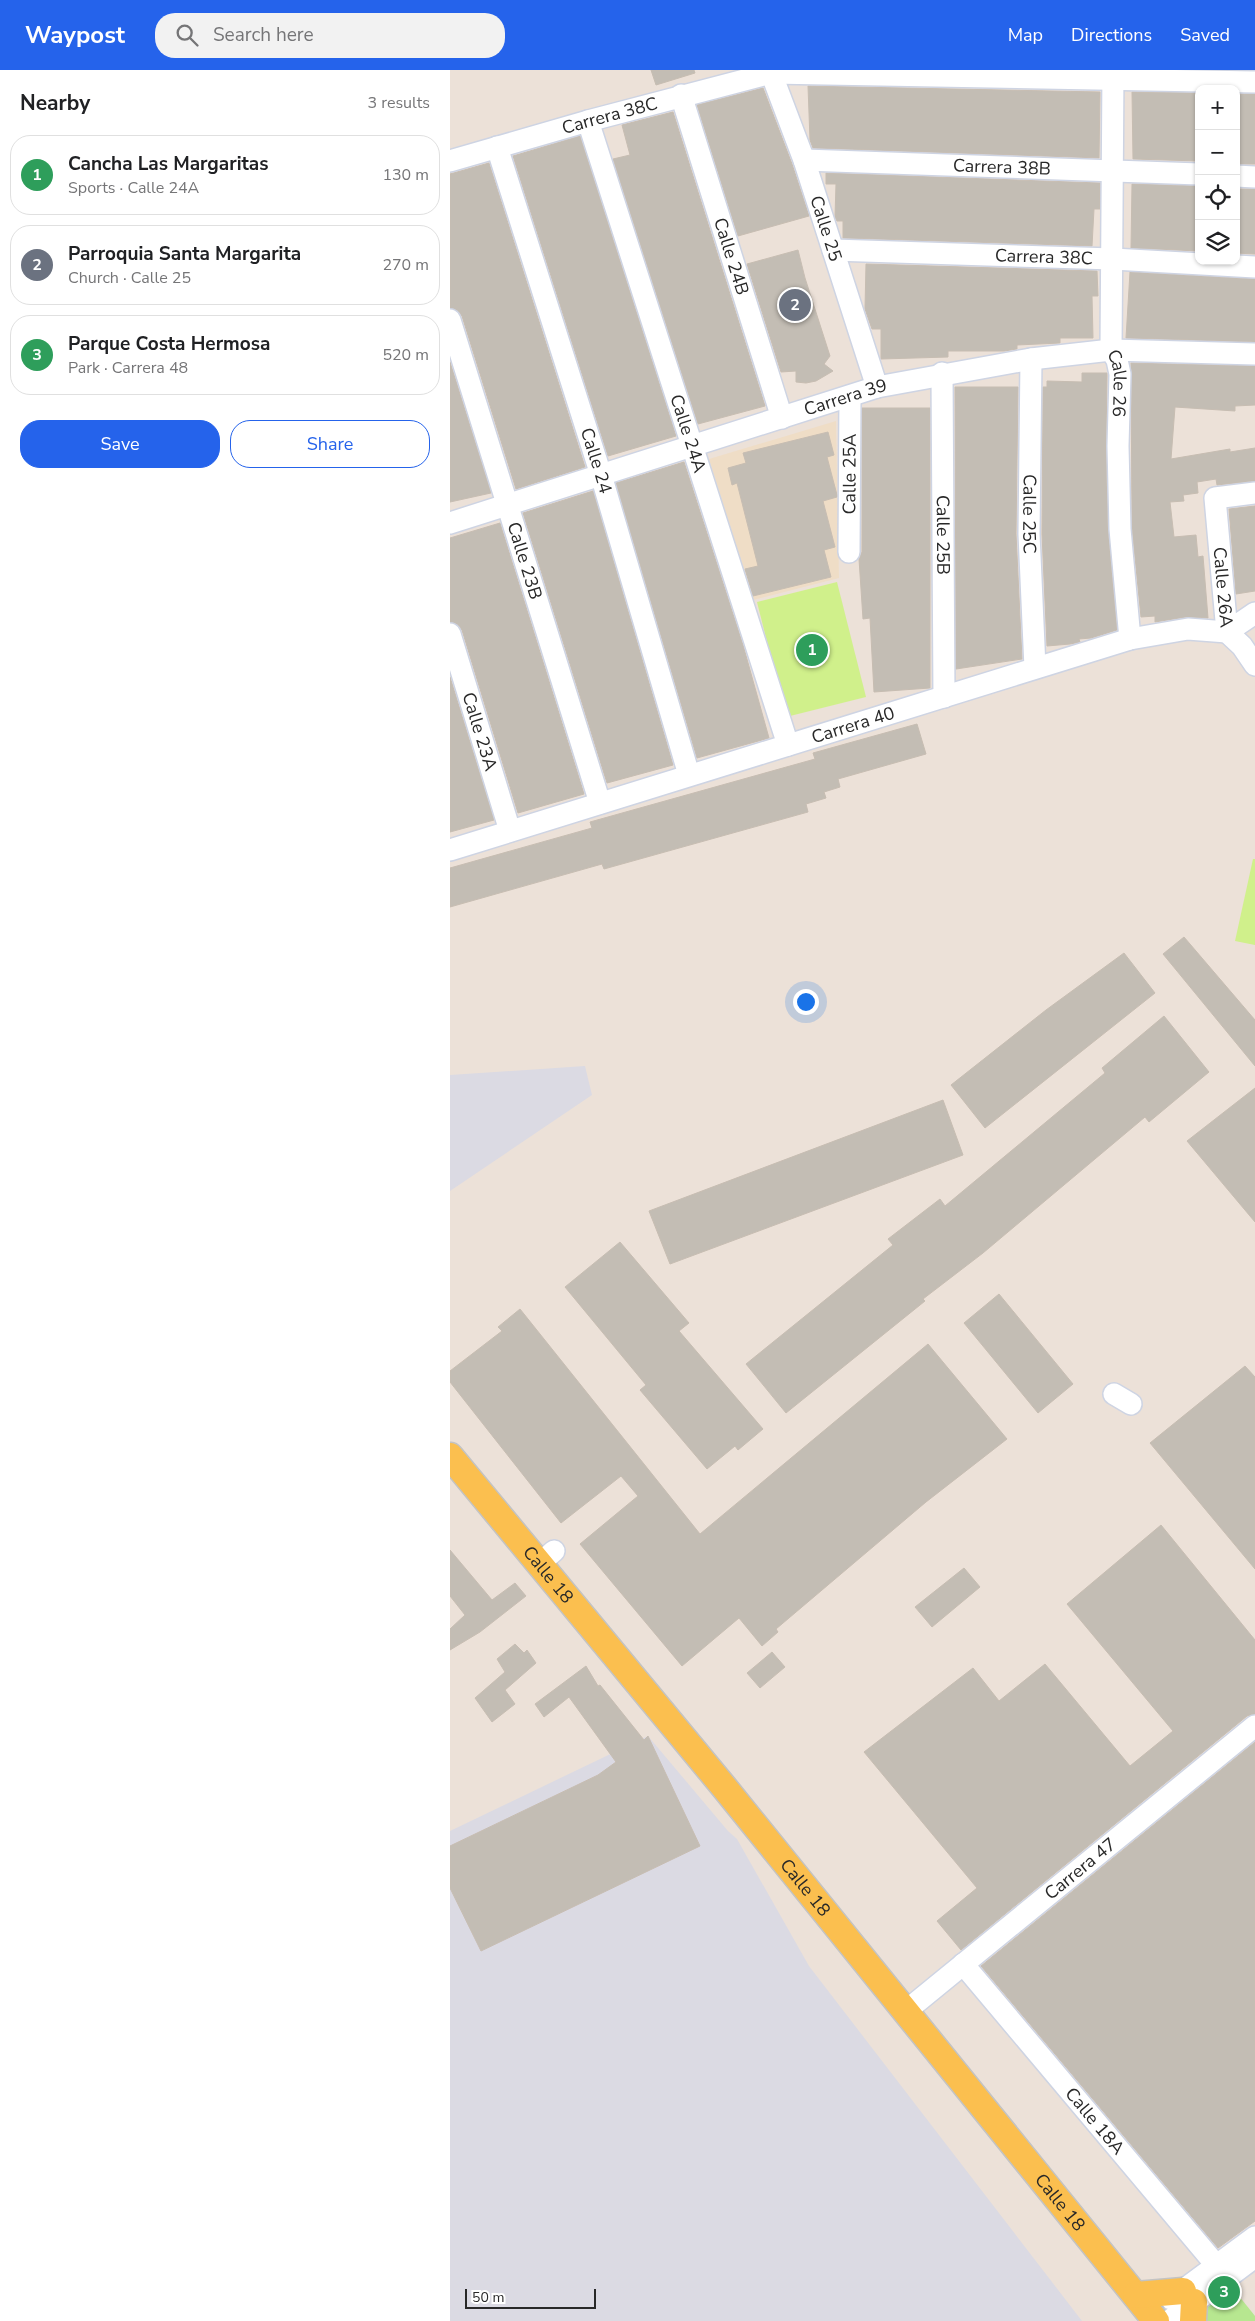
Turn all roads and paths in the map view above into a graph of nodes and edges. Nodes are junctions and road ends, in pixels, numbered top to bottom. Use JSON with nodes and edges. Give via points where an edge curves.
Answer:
{"nodes":[{"id":1,"x":771,"y":72,"type":"edge"},
{"id":2,"x":1113,"y":74,"type":"edge"},
{"id":3,"x":1255,"y":82,"type":"edge"},
{"id":4,"x":681,"y":96,"type":"junction"},
{"id":5,"x":588,"y":121,"type":"junction"},
{"id":6,"x":497,"y":148,"type":"junction"},
{"id":7,"x":804,"y":160,"type":"junction"},
{"id":8,"x":450,"y":161,"type":"edge"},
{"id":9,"x":1113,"y":169,"type":"junction"},
{"id":10,"x":1195,"y":174,"type":"edge"},
{"id":11,"x":1240,"y":176,"type":"edge"},
{"id":12,"x":1255,"y":177,"type":"edge"},
{"id":13,"x":833,"y":250,"type":"junction"},
{"id":14,"x":1113,"y":259,"type":"junction"},
{"id":15,"x":1255,"y":266,"type":"edge"},
{"id":16,"x":450,"y":320,"type":"edge"},
{"id":17,"x":1111,"y":350,"type":"junction"},
{"id":18,"x":1255,"y":354,"type":"edge"},
{"id":19,"x":1032,"y":358,"type":"junction"},
{"id":20,"x":942,"y":373,"type":"junction"},
{"id":21,"x":877,"y":387,"type":"junction"},
{"id":22,"x":850,"y":396,"type":"junction"},
{"id":23,"x":782,"y":418,"type":"junction"},
{"id":24,"x":692,"y":447,"type":"junction"},
{"id":25,"x":601,"y":475,"type":"junction"},
{"id":26,"x":1255,"y":493,"type":"edge"},
{"id":27,"x":508,"y":506,"type":"junction"},
{"id":28,"x":450,"y":523,"type":"edge"},
{"id":29,"x":849,"y":552,"type":"dead end"},
{"id":30,"x":1255,"y":613,"type":"edge"},
{"id":31,"x":1227,"y":632,"type":"junction"},
{"id":32,"x":450,"y":634,"type":"edge"},
{"id":33,"x":1130,"y":638,"type":"junction"},
{"id":34,"x":1255,"y":665,"type":"edge"},
{"id":35,"x":1035,"y":668,"type":"junction"},
{"id":36,"x":944,"y":697,"type":"junction"},
{"id":37,"x":788,"y":745,"type":"junction"},
{"id":38,"x":689,"y":775,"type":"junction"},
{"id":39,"x":600,"y":803,"type":"junction"},
{"id":40,"x":510,"y":832,"type":"junction"},
{"id":41,"x":450,"y":850,"type":"edge"},
{"id":42,"x":450,"y":1456,"type":"edge"},
{"id":43,"x":1255,"y":1726,"type":"edge"},
{"id":44,"x":963,"y":1964,"type":"junction"},
{"id":45,"x":906,"y":2011,"type":"junction"},
{"id":46,"x":1255,"y":2237,"type":"edge"},
{"id":47,"x":1255,"y":2257,"type":"edge"},
{"id":48,"x":1221,"y":2272,"type":"junction"},
{"id":49,"x":1190,"y":2305,"type":"edge"},
{"id":50,"x":1153,"y":2313,"type":"edge"}],
"edges":[{"from":1,"to":2,"type":"street","name":"Carrera 38C"},
{"from":1,"to":4,"type":"street","name":"Carrera 38C"},
{"from":1,"to":7,"type":"street","name":"Calle 25"},
{"from":2,"to":3,"type":"street","name":"Carrera 38C"},
{"from":2,"to":9,"type":"street","name":"Calle 26"},
{"from":4,"to":5,"type":"street","name":"Carrera 38C"},
{"from":4,"to":23,"type":"street","name":"Calle 24B"},
{"from":5,"to":6,"type":"street","name":"Carrera 38C"},
{"from":5,"to":24,"type":"street","name":"Calle 24A"},
{"from":6,"to":8,"type":"street","name":"Carrera 38C"},
{"from":6,"to":25,"type":"street","name":"Calle 24"},
{"from":7,"to":9,"type":"street","name":"Carrera 38B"},
{"from":7,"to":13,"type":"street","name":"Calle 25"},
{"from":9,"to":10,"type":"street","name":"Carrera 38B"},
{"from":9,"to":14,"type":"street","name":"Calle 26"},
{"from":11,"to":12,"type":"street"},
{"from":13,"to":14,"type":"street","name":"Carrera 38C"},
{"from":13,"to":21,"type":"street","name":"Calle 25"},
{"from":14,"to":15,"type":"street","name":"Carrera 38C"},
{"from":14,"to":17,"type":"street","name":"Calle 26"},
{"from":16,"to":27,"type":"street","name":"Calle 23B"},
{"from":17,"to":18,"type":"street","name":"Carrera 39"},
{"from":17,"to":19,"type":"street","name":"Carrera 39"},
{"from":17,"to":33,"type":"street","name":"Calle 26","via":[[1118,360],[1120,374],[1120,529]]},
{"from":19,"to":20,"type":"street","name":"Carrera 39"},
{"from":19,"to":35,"type":"street","name":"Calle 25C","via":[[1029,534]]},
{"from":20,"to":21,"type":"street","name":"Carrera 39"},
{"from":20,"to":36,"type":"street","name":"Calle 25B"},
{"from":21,"to":22,"type":"street","name":"Carrera 39"},
{"from":22,"to":23,"type":"street","name":"Carrera 39"},
{"from":22,"to":29,"type":"street","name":"Calle 25A"},
{"from":23,"to":24,"type":"street","name":"Carrera 39"},
{"from":24,"to":25,"type":"street","name":"Carrera 39"},
{"from":24,"to":37,"type":"street","name":"Calle 24A"},
{"from":25,"to":27,"type":"street","name":"Carrera 39"},
{"from":25,"to":38,"type":"street","name":"Calle 24"},
{"from":26,"to":31,"type":"street","name":"Calle 26A","via":[[1215,498]]},
{"from":27,"to":28,"type":"street","name":"Carrera 39"},
{"from":27,"to":39,"type":"street","name":"Calle 23B"},
{"from":30,"to":31,"type":"street"},
{"from":31,"to":33,"type":"street","name":"Carrera 40","via":[[1188,628]]},
{"from":31,"to":34,"type":"street","name":"Calle 26A"},
{"from":32,"to":40,"type":"street","name":"Calle 23A"},
{"from":33,"to":35,"type":"street","name":"Carrera 40"},
{"from":35,"to":36,"type":"street","name":"Carrera 40"},
{"from":36,"to":37,"type":"street","name":"Carrera 40"},
{"from":37,"to":38,"type":"street","name":"Carrera 40"},
{"from":38,"to":39,"type":"street","name":"Carrera 40"},
{"from":39,"to":40,"type":"street","name":"Carrera 40"},
{"from":40,"to":41,"type":"street","name":"Carrera 40"},
{"from":42,"to":45,"type":"main road","name":"Calle 18","via":[[547,1557]]},
{"from":43,"to":44,"type":"street","name":"Carrera 47"},
{"from":44,"to":45,"type":"street","name":"Carrera 47"},
{"from":44,"to":48,"type":"street","name":"Calle 18A"},
{"from":45,"to":50,"type":"main road","name":"Calle 18"},
{"from":46,"to":48,"type":"street"},
{"from":47,"to":48,"type":"street"},
{"from":48,"to":49,"type":"street"},
{"from":49,"to":50,"type":"main road"},
{"from":49,"to":50,"type":"street"}]}
